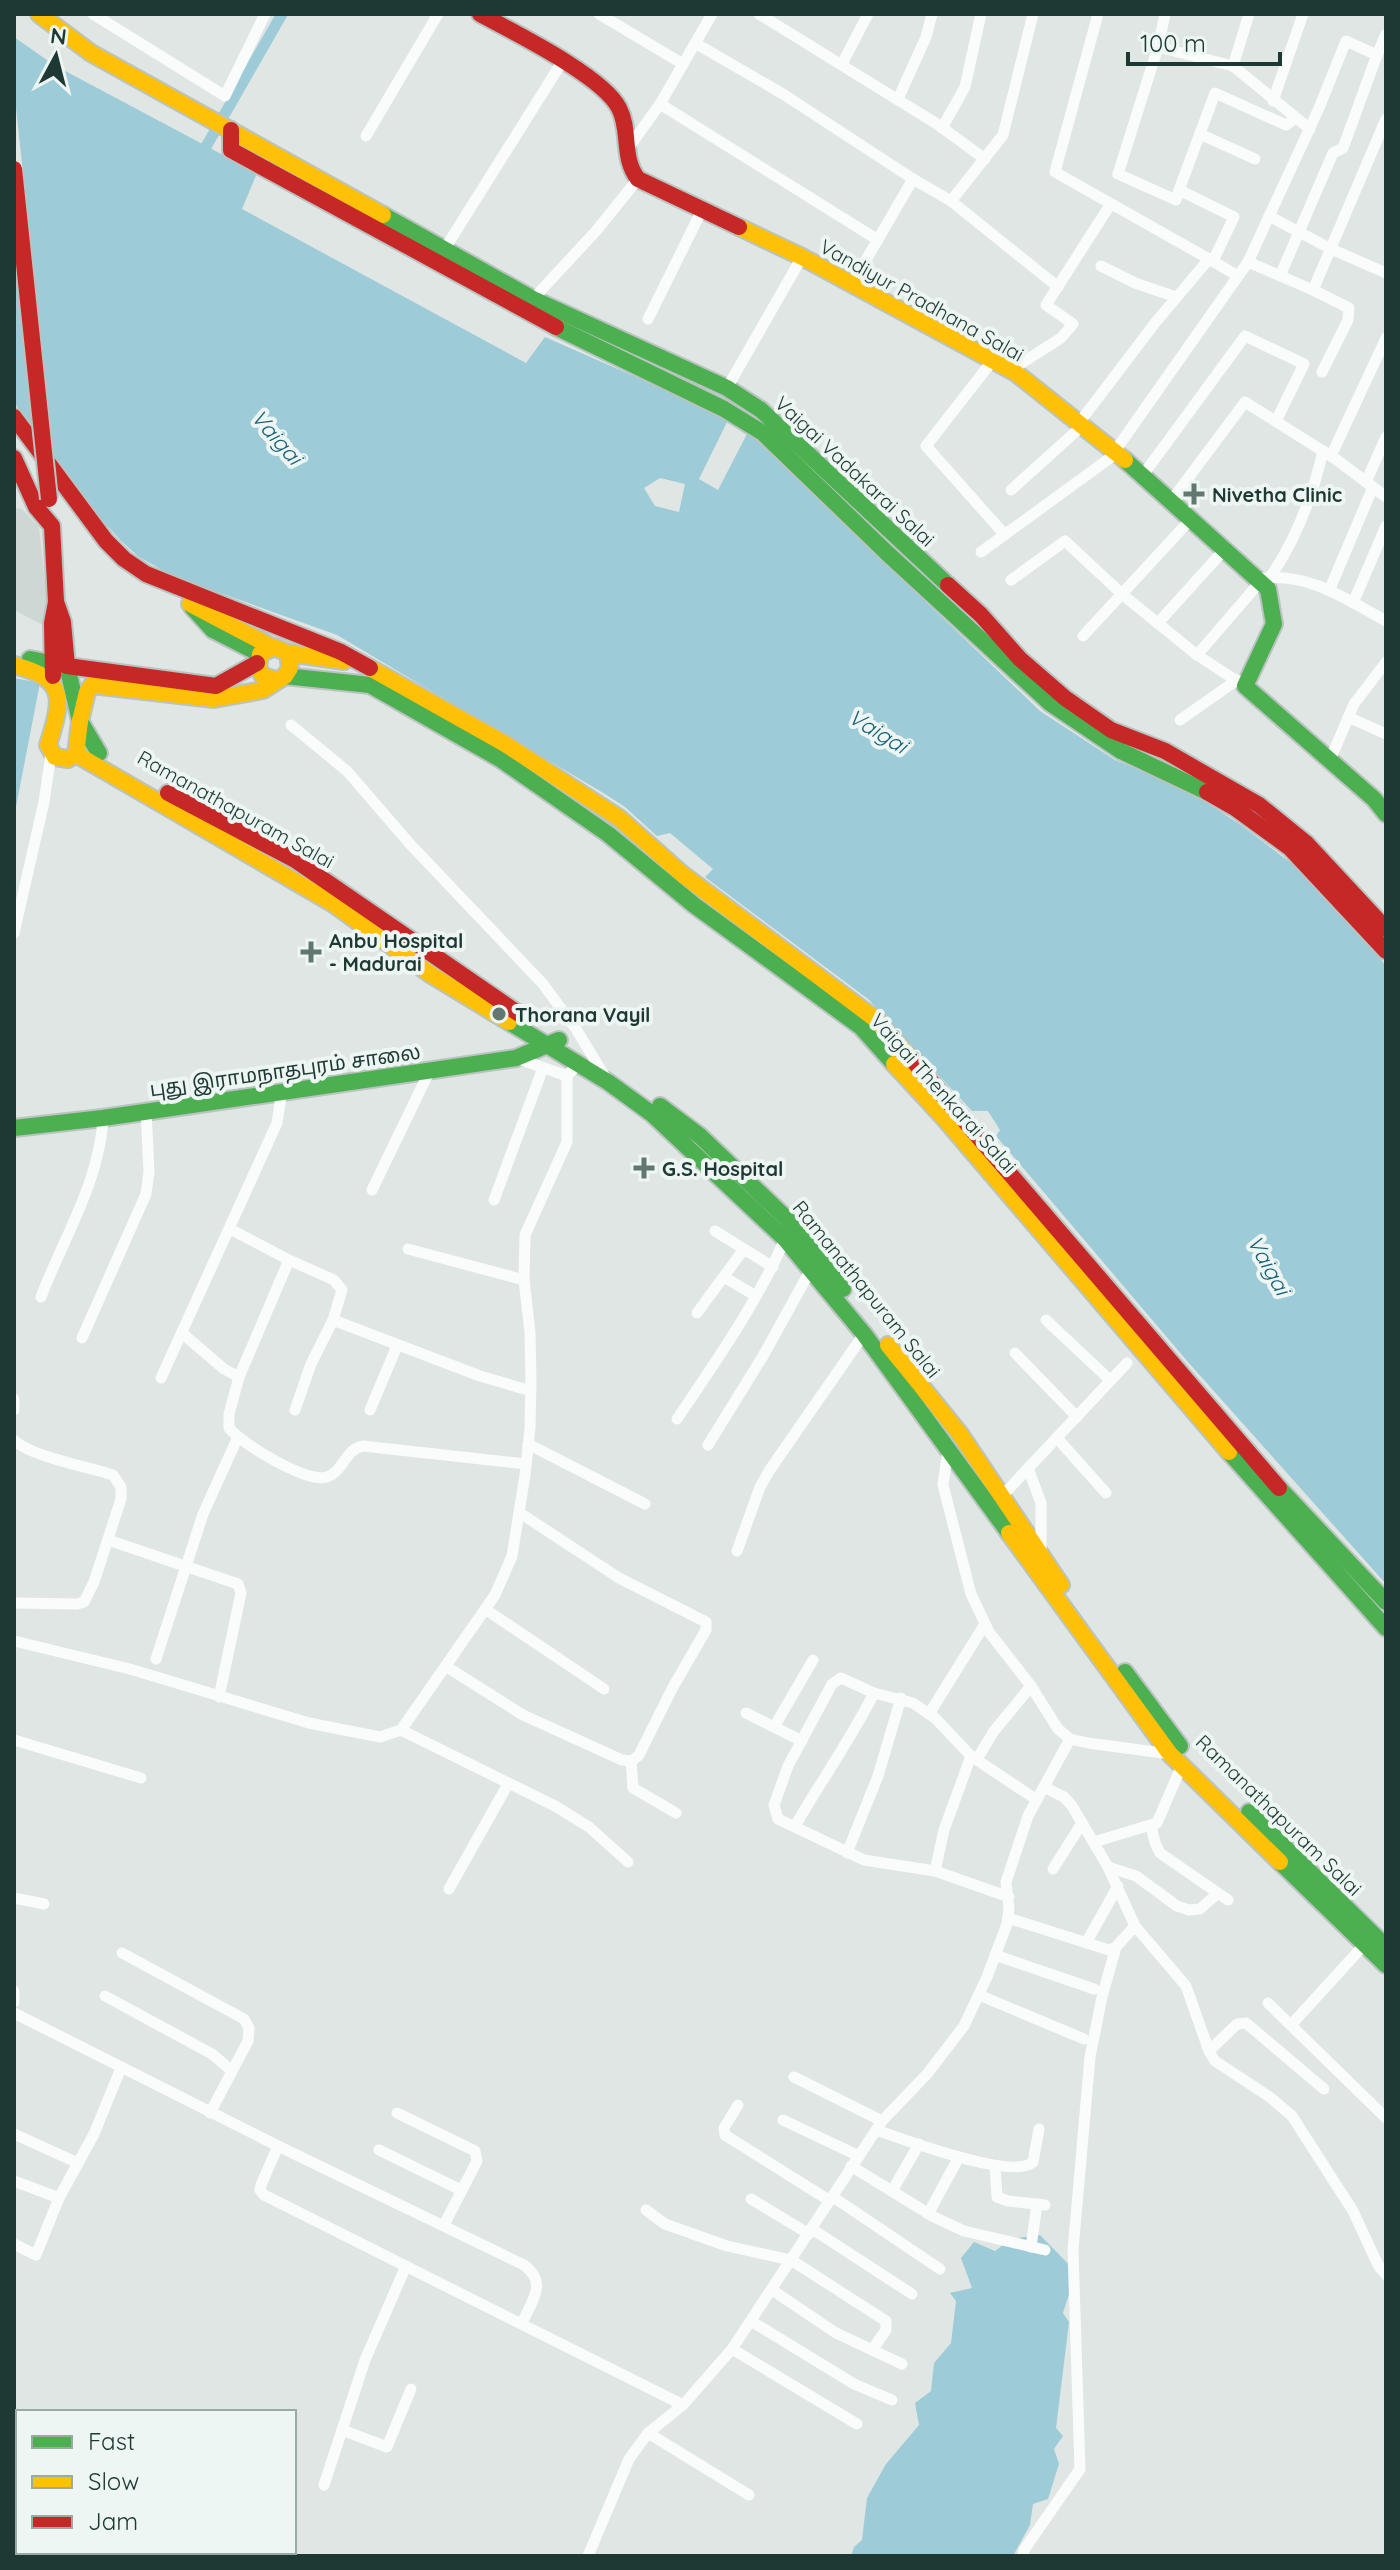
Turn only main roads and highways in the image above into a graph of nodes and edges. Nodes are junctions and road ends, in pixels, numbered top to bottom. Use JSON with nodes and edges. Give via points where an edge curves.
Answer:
{"nodes":[{"id":1,"x":39,"y":14,"type":"edge"},
{"id":2,"x":480,"y":14,"type":"edge"},
{"id":3,"x":222,"y":124,"type":"junction"},
{"id":4,"x":14,"y":169,"type":"edge"},
{"id":5,"x":528,"y":304,"type":"junction"},
{"id":6,"x":747,"y":401,"type":"junction"},
{"id":7,"x":14,"y":417,"type":"edge"},
{"id":8,"x":738,"y":418,"type":"junction"},
{"id":9,"x":14,"y":458,"type":"edge"},
{"id":10,"x":52,"y":526,"type":"junction"},
{"id":11,"x":174,"y":587,"type":"junction"},
{"id":12,"x":288,"y":653,"type":"junction"},
{"id":13,"x":14,"y":655,"type":"edge"},
{"id":14,"x":263,"y":655,"type":"junction"},
{"id":15,"x":360,"y":664,"type":"junction"},
{"id":16,"x":14,"y":665,"type":"edge"},
{"id":17,"x":60,"y":665,"type":"junction"},
{"id":18,"x":280,"y":678,"type":"junction"},
{"id":19,"x":53,"y":683,"type":"junction"},
{"id":20,"x":80,"y":721,"type":"junction"},
{"id":21,"x":77,"y":747,"type":"junction"},
{"id":22,"x":99,"y":753,"type":"junction"},
{"id":23,"x":1386,"y":814,"type":"edge"},
{"id":24,"x":1386,"y":929,"type":"edge"},
{"id":25,"x":1386,"y":951,"type":"edge"},
{"id":26,"x":552,"y":1043,"type":"junction"},
{"id":27,"x":14,"y":1128,"type":"edge"},
{"id":28,"x":1386,"y":1602,"type":"edge"},
{"id":29,"x":1386,"y":1628,"type":"edge"},
{"id":30,"x":1386,"y":1947,"type":"edge"},
{"id":31,"x":1386,"y":1965,"type":"edge"}],
"edges":[{"from":1,"to":3,"type":"main road","name":"Vaigai Vadakarai Salai","via":[[91,53]]},
{"from":2,"to":23,"type":"main road","name":"Vandiyur Pradhana Salai","via":[[562,62],[615,101],[632,173],[638,179],[802,257],[1011,370],[1116,452],[1262,579],[1274,624],[1241,683]]},
{"from":3,"to":5,"type":"main road","name":"Vaigai Vadakarai Salai"},
{"from":3,"to":5,"type":"main road","via":[[231,150]]},
{"from":4,"to":10,"type":"main road","bridge":true},
{"from":5,"to":6,"type":"main road","name":"Vaigai Vadakarai Salai"},
{"from":5,"to":8,"type":"main road","name":"Vaigai Vadakarai Salai"},
{"from":6,"to":8,"type":"main road"},
{"from":6,"to":24,"type":"main road","name":"Vaigai Vadakarai Salai","via":[[1065,698],[1111,730],[1176,757],[1259,805],[1306,843]]},
{"from":7,"to":11,"type":"main road","name":"Vaigai Thenkarai Salai","via":[[106,541],[146,574]]},
{"from":8,"to":25,"type":"main road","name":"Vaigai Vadakarai Salai","via":[[763,433],[1050,703],[1121,751],[1235,808],[1290,848]]},
{"from":9,"to":10,"type":"main road","via":[[36,507]]},
{"from":10,"to":17,"type":"main road","via":[[52,623]]},
{"from":11,"to":14,"type":"main road","name":"Vaigai Thenkarai Salai","via":[[214,632]]},
{"from":11,"to":15,"type":"main road","name":"Vaigai Thenkarai Salai"},
{"from":12,"to":14,"type":"main road","via":[[280,648]]},
{"from":12,"to":15,"type":"main road","name":"Vaigai Thenkarai Salai"},
{"from":12,"to":18,"type":"main road","via":[[290,668]]},
{"from":13,"to":17,"type":"main road"},
{"from":14,"to":17,"type":"main road","via":[[216,686]]},
{"from":14,"to":18,"type":"main road","via":[[263,676]]},
{"from":15,"to":28,"type":"main road","name":"Vaigai Thenkarai Salai","via":[[505,744],[619,818],[682,874],[875,1019],[1298,1510]]},
{"from":16,"to":19,"type":"main road","via":[[44,672]]},
{"from":17,"to":19,"type":"main road"},
{"from":17,"to":20,"type":"main road","name":"Ramanathapuram Salai"},
{"from":18,"to":20,"type":"main road","name":"Vaigai Thenkarai Salai","via":[[263,690],[214,699],[92,685]]},
{"from":18,"to":29,"type":"main road","name":"Vaigai Thenkarai Salai","via":[[370,685],[500,759],[608,834],[694,905],[861,1027]]},
{"from":19,"to":21,"type":"main road","via":[[59,702],[51,754],[63,760]]},
{"from":20,"to":21,"type":"main road"},
{"from":20,"to":22,"type":"main road","name":"Ramanathapuram Salai"},
{"from":21,"to":22,"type":"main road"},
{"from":21,"to":26,"type":"main road","name":"Ramanathapuram Salai","via":[[332,903],[430,974]]},
{"from":22,"to":26,"type":"main road","name":"Ramanathapuram Salai","via":[[295,860]]},
{"from":26,"to":27,"type":"main road","name":"புது இராமநாதபுரம் சாலை","via":[[516,1058]]},
{"from":26,"to":30,"type":"main road","name":"Ramanathapuram Salai","via":[[655,1102],[700,1136],[788,1220],[960,1434],[1186,1754]]},
{"from":26,"to":31,"type":"main road","name":"Ramanathapuram Salai","via":[[572,1071],[608,1082],[652,1114],[785,1239],[864,1334],[1176,1760]]}]}
